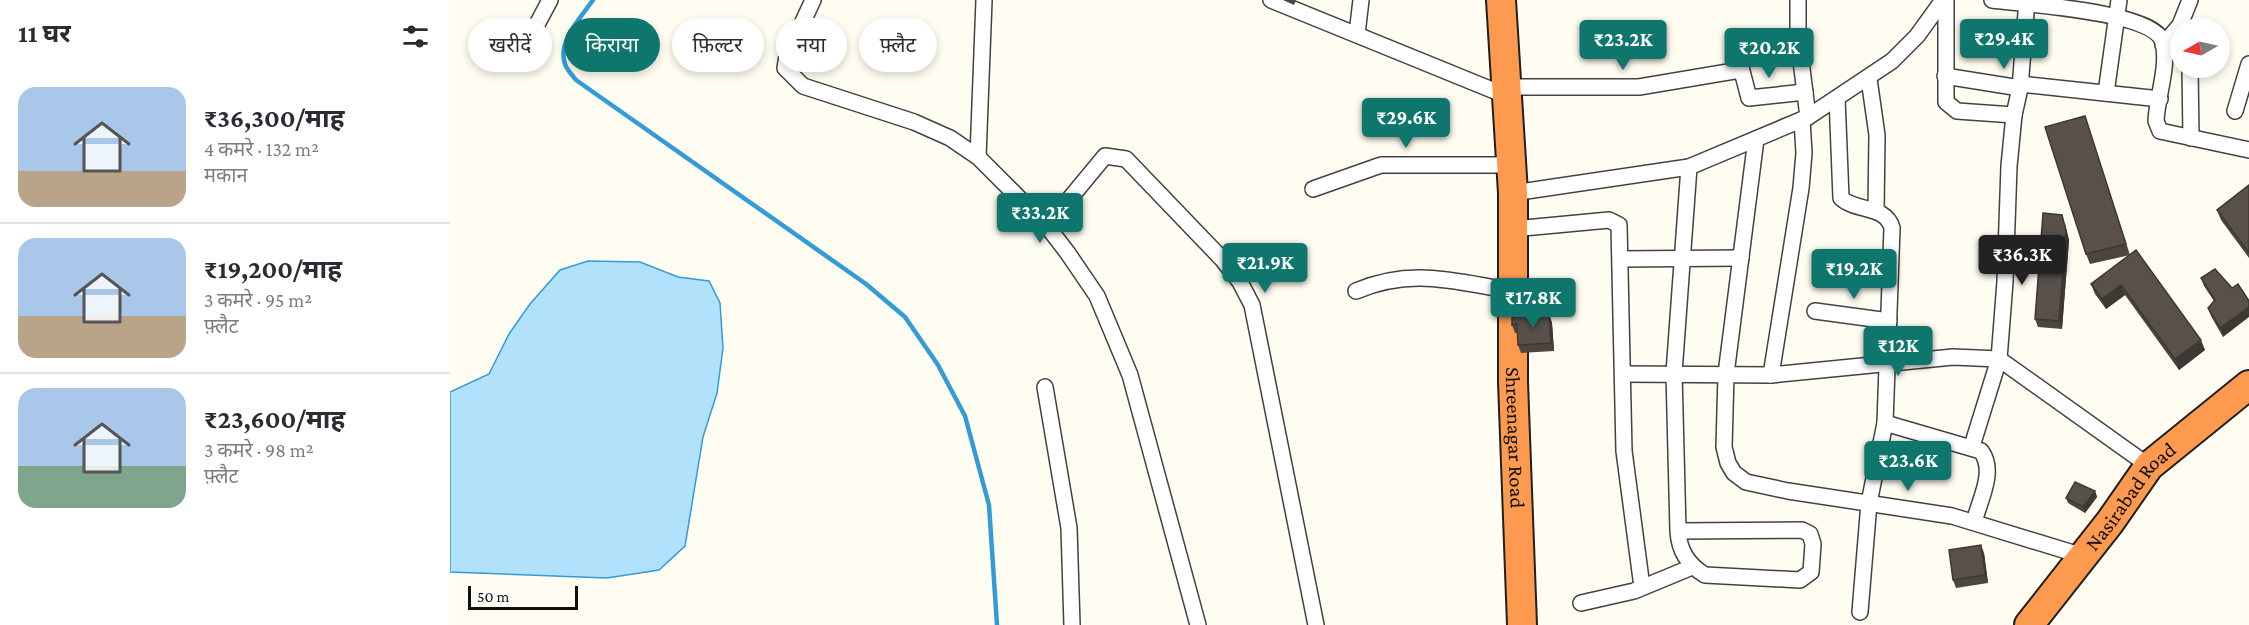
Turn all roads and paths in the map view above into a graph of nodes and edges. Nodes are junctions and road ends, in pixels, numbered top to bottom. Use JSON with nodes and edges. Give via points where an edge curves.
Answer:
{"nodes":[{"id":1,"x":550,"y":0,"type":"edge"},
{"id":2,"x":813,"y":0,"type":"edge"},
{"id":3,"x":984,"y":0,"type":"edge"},
{"id":4,"x":1271,"y":0,"type":"edge"},
{"id":5,"x":1361,"y":0,"type":"edge"},
{"id":6,"x":1501,"y":0,"type":"edge"},
{"id":7,"x":1798,"y":0,"type":"edge"},
{"id":8,"x":1944,"y":0,"type":"edge"},
{"id":9,"x":1992,"y":0,"type":"edge"},
{"id":10,"x":2119,"y":0,"type":"edge"},
{"id":11,"x":2190,"y":0,"type":"edge"},
{"id":12,"x":2027,"y":2,"type":"edge"},
{"id":13,"x":2119,"y":16,"type":"junction"},
{"id":14,"x":540,"y":18,"type":"edge"},
{"id":15,"x":2182,"y":18,"type":"edge"},
{"id":16,"x":1357,"y":34,"type":"junction"},
{"id":17,"x":1798,"y":37,"type":"junction"},
{"id":18,"x":2170,"y":41,"type":"edge"},
{"id":19,"x":2170,"y":52,"type":"edge"},
{"id":20,"x":2249,"y":64,"type":"edge"},
{"id":21,"x":1740,"y":70,"type":"junction"},
{"id":22,"x":1944,"y":76,"type":"junction"},
{"id":23,"x":2190,"y":78,"type":"edge"},
{"id":24,"x":1869,"y":79,"type":"junction"},
{"id":25,"x":2020,"y":86,"type":"junction"},
{"id":26,"x":1507,"y":91,"type":"junction"},
{"id":27,"x":1805,"y":92,"type":"junction"},
{"id":28,"x":2106,"y":93,"type":"junction"},
{"id":29,"x":1837,"y":98,"type":"junction"},
{"id":30,"x":2160,"y":99,"type":"junction"},
{"id":31,"x":2235,"y":111,"type":"dead end"},
{"id":32,"x":2014,"y":115,"type":"junction"},
{"id":33,"x":1805,"y":118,"type":"junction"},
{"id":34,"x":2191,"y":138,"type":"junction"},
{"id":35,"x":1756,"y":139,"type":"junction"},
{"id":36,"x":2249,"y":150,"type":"edge"},
{"id":37,"x":978,"y":157,"type":"junction"},
{"id":38,"x":1510,"y":165,"type":"junction"},
{"id":39,"x":1689,"y":166,"type":"junction"},
{"id":40,"x":1312,"y":189,"type":"dead end"},
{"id":41,"x":1513,"y":193,"type":"junction"},
{"id":42,"x":1876,"y":211,"type":"junction"},
{"id":43,"x":1047,"y":226,"type":"junction"},
{"id":44,"x":1513,"y":229,"type":"junction"},
{"id":45,"x":1683,"y":258,"type":"junction"},
{"id":46,"x":1741,"y":258,"type":"junction"},
{"id":47,"x":1621,"y":259,"type":"junction"},
{"id":48,"x":1356,"y":291,"type":"dead end"},
{"id":49,"x":1514,"y":291,"type":"junction"},
{"id":50,"x":1815,"y":311,"type":"dead end"},
{"id":51,"x":1888,"y":321,"type":"junction"},
{"id":52,"x":1999,"y":359,"type":"junction"},
{"id":53,"x":1886,"y":362,"type":"junction"},
{"id":54,"x":1674,"y":373,"type":"junction"},
{"id":55,"x":1623,"y":374,"type":"junction"},
{"id":56,"x":1726,"y":374,"type":"junction"},
{"id":57,"x":1772,"y":375,"type":"junction"},
{"id":58,"x":2249,"y":385,"type":"edge"},
{"id":59,"x":1045,"y":387,"type":"dead end"},
{"id":60,"x":2249,"y":397,"type":"edge"},
{"id":61,"x":1886,"y":423,"type":"junction"},
{"id":62,"x":1972,"y":446,"type":"junction"},
{"id":63,"x":2149,"y":466,"type":"junction"},
{"id":64,"x":1869,"y":503,"type":"junction"},
{"id":65,"x":1974,"y":522,"type":"junction"},
{"id":66,"x":1678,"y":531,"type":"junction"},
{"id":67,"x":2083,"y":556,"type":"junction"},
{"id":68,"x":1692,"y":567,"type":"junction"},
{"id":69,"x":1642,"y":587,"type":"junction"},
{"id":70,"x":1581,"y":603,"type":"dead end"},
{"id":71,"x":1860,"y":612,"type":"dead end"},
{"id":72,"x":1072,"y":625,"type":"edge"},
{"id":73,"x":1198,"y":625,"type":"edge"},
{"id":74,"x":1316,"y":625,"type":"edge"},
{"id":75,"x":1522,"y":625,"type":"edge"},
{"id":76,"x":2029,"y":625,"type":"edge"},
{"id":77,"x":2045,"y":625,"type":"edge"}],
"edges":[{"from":1,"to":14,"type":"street"},
{"from":2,"to":37,"type":"street","via":[[787,56],[785,68],[791,77],[802,86],[914,122],[950,138]]},
{"from":3,"to":37,"type":"street"},
{"from":4,"to":16,"type":"street"},
{"from":5,"to":16,"type":"street"},
{"from":6,"to":26,"type":"highway","name":"Shreenagar Road"},
{"from":7,"to":17,"type":"street"},
{"from":8,"to":22,"type":"street"},
{"from":8,"to":24,"type":"street","via":[[1917,36]]},
{"from":9,"to":12,"type":"street"},
{"from":10,"to":13,"type":"street"},
{"from":11,"to":15,"type":"street"},
{"from":12,"to":13,"type":"street"},
{"from":12,"to":25,"type":"street"},
{"from":13,"to":18,"type":"street","via":[[2155,30]]},
{"from":13,"to":28,"type":"street"},
{"from":16,"to":26,"type":"street"},
{"from":17,"to":21,"type":"street","via":[[1742,42],[1737,52]]},
{"from":17,"to":27,"type":"street"},
{"from":19,"to":30,"type":"street"},
{"from":20,"to":31,"type":"street"},
{"from":21,"to":26,"type":"street","via":[[1639,87]]},
{"from":21,"to":27,"type":"street","via":[[1749,98]]},
{"from":22,"to":25,"type":"street"},
{"from":22,"to":32,"type":"street","via":[[1944,97],[1957,111]]},
{"from":23,"to":34,"type":"street"},
{"from":24,"to":29,"type":"street"},
{"from":24,"to":42,"type":"street","via":[[1877,135]]},
{"from":25,"to":28,"type":"street"},
{"from":25,"to":32,"type":"street"},
{"from":26,"to":38,"type":"highway","name":"Shreenagar Road"},
{"from":27,"to":33,"type":"street"},
{"from":28,"to":30,"type":"street"},
{"from":29,"to":33,"type":"street"},
{"from":29,"to":42,"type":"street","via":[[1841,198]]},
{"from":30,"to":34,"type":"street","via":[[2156,121],[2160,131]]},
{"from":32,"to":52,"type":"street"},
{"from":33,"to":35,"type":"street"},
{"from":33,"to":57,"type":"street","via":[[1801,188]]},
{"from":34,"to":36,"type":"street"},
{"from":35,"to":39,"type":"street"},
{"from":35,"to":46,"type":"street"},
{"from":37,"to":43,"type":"street"},
{"from":38,"to":40,"type":"street","via":[[1381,165]]},
{"from":38,"to":41,"type":"highway","name":"Shreenagar Road"},
{"from":39,"to":41,"type":"street"},
{"from":39,"to":45,"type":"street"},
{"from":41,"to":44,"type":"highway","name":"Shreenagar Road"},
{"from":42,"to":51,"type":"street","via":[[1890,220],[1892,228]]},
{"from":43,"to":73,"type":"street","via":[[1097,296],[1130,375]]},
{"from":43,"to":74,"type":"street","via":[[1106,156],[1114,155],[1126,159],[1240,282],[1251,305],[1266,367]]},
{"from":44,"to":47,"type":"street","via":[[1615,221],[1619,225]]},
{"from":44,"to":49,"type":"highway","name":"Shreenagar Road"},
{"from":45,"to":46,"type":"street"},
{"from":45,"to":47,"type":"street"},
{"from":45,"to":54,"type":"street"},
{"from":46,"to":56,"type":"street"},
{"from":47,"to":55,"type":"street"},
{"from":48,"to":49,"type":"street","via":[[1381,281],[1431,277]]},
{"from":49,"to":75,"type":"highway","name":"Shreenagar Road","via":[[1513,382]]},
{"from":50,"to":51,"type":"street"},
{"from":51,"to":53,"type":"street"},
{"from":52,"to":53,"type":"street","via":[[1953,357]]},
{"from":52,"to":62,"type":"street"},
{"from":52,"to":63,"type":"street"},
{"from":53,"to":57,"type":"street"},
{"from":53,"to":61,"type":"street"},
{"from":54,"to":55,"type":"street"},
{"from":54,"to":56,"type":"street"},
{"from":54,"to":66,"type":"street"},
{"from":55,"to":69,"type":"street","via":[[1624,452]]},
{"from":56,"to":57,"type":"street"},
{"from":56,"to":64,"type":"street","via":[[1724,447],[1734,473],[1746,482]]},
{"from":58,"to":63,"type":"highway","name":"Nasirabad Road"},
{"from":59,"to":72,"type":"street","via":[[1069,528]]},
{"from":60,"to":77,"type":"highway","name":"Nasirabad Road","via":[[2179,462],[2068,590]]},
{"from":61,"to":62,"type":"street"},
{"from":61,"to":64,"type":"street"},
{"from":62,"to":65,"type":"street","via":[[1987,459],[1989,469]]},
{"from":63,"to":67,"type":"highway","name":"Nasirabad Road"},
{"from":64,"to":65,"type":"street"},
{"from":64,"to":71,"type":"street"},
{"from":65,"to":67,"type":"street"},
{"from":66,"to":68,"type":"street"},
{"from":66,"to":68,"type":"street","via":[[1802,530],[1812,540],[1811,572],[1800,580],[1706,575]]},
{"from":67,"to":76,"type":"highway","name":"Nasirabad Road"},
{"from":68,"to":69,"type":"street"},
{"from":69,"to":70,"type":"street"}]}
